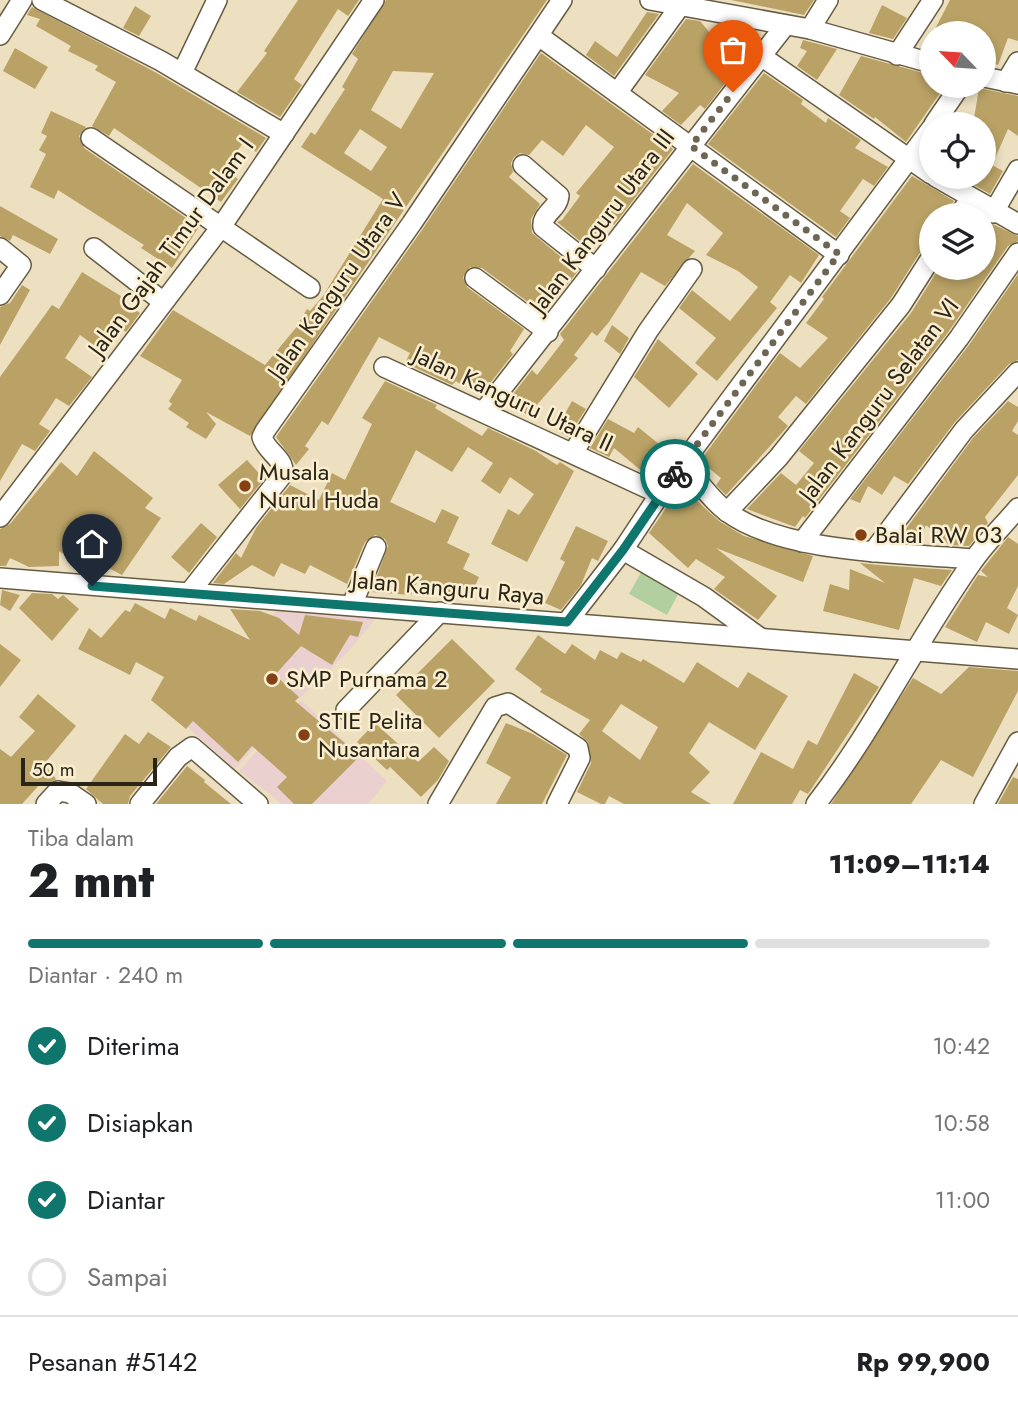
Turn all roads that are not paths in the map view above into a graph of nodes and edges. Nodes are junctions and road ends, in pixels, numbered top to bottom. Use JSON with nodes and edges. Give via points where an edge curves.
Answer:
{"nodes":[{"id":1,"x":22,"y":0,"type":"edge"},
{"id":2,"x":42,"y":0,"type":"edge"},
{"id":3,"x":217,"y":0,"type":"edge"},
{"id":4,"x":374,"y":0,"type":"edge"},
{"id":5,"x":562,"y":0,"type":"edge"},
{"id":6,"x":650,"y":0,"type":"edge"},
{"id":7,"x":828,"y":0,"type":"edge"},
{"id":8,"x":933,"y":0,"type":"edge"},
{"id":9,"x":680,"y":6,"type":"junction"},
{"id":10,"x":784,"y":27,"type":"junction"},
{"id":11,"x":810,"y":29,"type":"junction"},
{"id":12,"x":0,"y":35,"type":"edge"},
{"id":13,"x":538,"y":37,"type":"junction"},
{"id":14,"x":897,"y":55,"type":"junction"},
{"id":15,"x":761,"y":56,"type":"junction"},
{"id":16,"x":919,"y":60,"type":"edge"},
{"id":17,"x":1018,"y":62,"type":"edge"},
{"id":18,"x":182,"y":73,"type":"junction"},
{"id":19,"x":1012,"y":83,"type":"edge"},
{"id":20,"x":617,"y":93,"type":"junction"},
{"id":21,"x":284,"y":134,"type":"junction"},
{"id":22,"x":91,"y":138,"type":"dead end"},
{"id":23,"x":691,"y":146,"type":"junction"},
{"id":24,"x":919,"y":147,"type":"edge"},
{"id":25,"x":910,"y":160,"type":"junction"},
{"id":26,"x":523,"y":165,"type":"dead end"},
{"id":27,"x":919,"y":166,"type":"edge"},
{"id":28,"x":1018,"y":170,"type":"edge"},
{"id":29,"x":956,"y":189,"type":"edge"},
{"id":30,"x":971,"y":198,"type":"junction"},
{"id":31,"x":967,"y":203,"type":"edge"},
{"id":32,"x":978,"y":203,"type":"edge"},
{"id":33,"x":996,"y":208,"type":"edge"},
{"id":34,"x":996,"y":214,"type":"edge"},
{"id":35,"x":1018,"y":224,"type":"edge"},
{"id":36,"x":221,"y":227,"type":"junction"},
{"id":37,"x":0,"y":248,"type":"edge"},
{"id":38,"x":94,"y":248,"type":"dead end"},
{"id":39,"x":1018,"y":253,"type":"edge"},
{"id":40,"x":839,"y":254,"type":"junction"},
{"id":41,"x":692,"y":269,"type":"dead end"},
{"id":42,"x":596,"y":270,"type":"junction"},
{"id":43,"x":919,"y":277,"type":"edge"},
{"id":44,"x":475,"y":278,"type":"dead end"},
{"id":45,"x":310,"y":288,"type":"dead end"},
{"id":46,"x":0,"y":295,"type":"edge"},
{"id":47,"x":162,"y":301,"type":"junction"},
{"id":48,"x":548,"y":332,"type":"junction"},
{"id":49,"x":384,"y":367,"type":"dead end"},
{"id":50,"x":1018,"y":372,"type":"edge"},
{"id":51,"x":484,"y":411,"type":"junction"},
{"id":52,"x":573,"y":453,"type":"junction"},
{"id":53,"x":683,"y":463,"type":"junction"},
{"id":54,"x":660,"y":494,"type":"junction"},
{"id":55,"x":1018,"y":508,"type":"edge"},
{"id":56,"x":727,"y":512,"type":"junction"},
{"id":57,"x":0,"y":517,"type":"edge"},
{"id":58,"x":802,"y":542,"type":"junction"},
{"id":59,"x":376,"y":547,"type":"dead end"},
{"id":60,"x":623,"y":550,"type":"junction"},
{"id":61,"x":873,"y":552,"type":"junction"},
{"id":62,"x":974,"y":559,"type":"junction"},
{"id":63,"x":0,"y":578,"type":"edge"},
{"id":64,"x":189,"y":593,"type":"junction"},
{"id":65,"x":352,"y":604,"type":"junction"},
{"id":66,"x":440,"y":612,"type":"junction"},
{"id":67,"x":567,"y":622,"type":"junction"},
{"id":68,"x":760,"y":638,"type":"junction"},
{"id":69,"x":915,"y":650,"type":"junction"},
{"id":70,"x":1018,"y":659,"type":"edge"},
{"id":71,"x":346,"y":710,"type":"dead end"},
{"id":72,"x":1018,"y":742,"type":"edge"},
{"id":73,"x":46,"y":804,"type":"edge"},
{"id":74,"x":86,"y":804,"type":"edge"},
{"id":75,"x":139,"y":804,"type":"edge"},
{"id":76,"x":258,"y":804,"type":"edge"},
{"id":77,"x":438,"y":804,"type":"edge"},
{"id":78,"x":557,"y":804,"type":"edge"},
{"id":79,"x":816,"y":804,"type":"edge"},
{"id":80,"x":984,"y":804,"type":"edge"}],
"edges":[{"from":1,"to":12,"type":"street"},
{"from":2,"to":18,"type":"street"},
{"from":3,"to":18,"type":"street"},
{"from":4,"to":21,"type":"street","name":"Jalan Gajah Timur Dalam I"},
{"from":5,"to":13,"type":"street","name":"Jalan Kanguru Utara V"},
{"from":6,"to":9,"type":"street"},
{"from":7,"to":11,"type":"street"},
{"from":8,"to":14,"type":"street"},
{"from":9,"to":10,"type":"street"},
{"from":9,"to":20,"type":"street"},
{"from":10,"to":11,"type":"street"},
{"from":10,"to":15,"type":"street","name":"Jalan Kanguru Utara III"},
{"from":11,"to":14,"type":"street"},
{"from":13,"to":20,"type":"street"},
{"from":13,"to":64,"type":"street","name":"Jalan Kanguru Utara V","via":[[265,431],[264,443],[282,463],[283,474]]},
{"from":14,"to":16,"type":"street"},
{"from":15,"to":23,"type":"street","name":"Jalan Kanguru Utara III"},
{"from":15,"to":25,"type":"street"},
{"from":17,"to":19,"type":"street"},
{"from":18,"to":21,"type":"street"},
{"from":20,"to":23,"type":"street"},
{"from":21,"to":36,"type":"street","name":"Jalan Gajah Timur Dalam I"},
{"from":22,"to":36,"type":"street"},
{"from":23,"to":40,"type":"street"},
{"from":23,"to":42,"type":"street","name":"Jalan Kanguru Utara III"},
{"from":24,"to":25,"type":"street"},
{"from":25,"to":27,"type":"street"},
{"from":25,"to":40,"type":"street"},
{"from":26,"to":42,"type":"street","via":[[559,196],[543,219],[543,227]]},
{"from":28,"to":33,"type":"street"},
{"from":29,"to":30,"type":"street"},
{"from":30,"to":31,"type":"street"},
{"from":30,"to":32,"type":"street"},
{"from":34,"to":35,"type":"street"},
{"from":36,"to":45,"type":"street"},
{"from":36,"to":47,"type":"street","name":"Jalan Gajah Timur Dalam I"},
{"from":37,"to":46,"type":"street","via":[[21,265]]},
{"from":38,"to":47,"type":"street"},
{"from":39,"to":58,"type":"street","name":"Jalan Kanguru Selatan VI","via":[[959,338]]},
{"from":40,"to":53,"type":"street"},
{"from":41,"to":52,"type":"street"},
{"from":42,"to":48,"type":"street","name":"Jalan Kanguru Utara III"},
{"from":43,"to":56,"type":"street","via":[[778,458]]},
{"from":44,"to":48,"type":"street"},
{"from":47,"to":57,"type":"street","name":"Jalan Gajah Timur Dalam I"},
{"from":48,"to":51,"type":"street","name":"Jalan Kanguru Utara III"},
{"from":49,"to":51,"type":"street","name":"Jalan Kanguru Utara II"},
{"from":50,"to":61,"type":"street","via":[[964,430]]},
{"from":51,"to":52,"type":"street","name":"Jalan Kanguru Utara II"},
{"from":52,"to":54,"type":"street","name":"Jalan Kanguru Utara II"},
{"from":53,"to":54,"type":"street"},
{"from":53,"to":56,"type":"street"},
{"from":54,"to":60,"type":"street"},
{"from":55,"to":62,"type":"street"},
{"from":56,"to":58,"type":"street"},
{"from":58,"to":61,"type":"street"},
{"from":59,"to":65,"type":"street"},
{"from":60,"to":67,"type":"street"},
{"from":60,"to":68,"type":"street","via":[[704,597]]},
{"from":61,"to":62,"type":"street"},
{"from":62,"to":69,"type":"street"},
{"from":63,"to":64,"type":"street","name":"Jalan Kanguru Raya"},
{"from":64,"to":65,"type":"street","name":"Jalan Kanguru Raya"},
{"from":65,"to":66,"type":"street","name":"Jalan Kanguru Raya"},
{"from":66,"to":67,"type":"street","name":"Jalan Kanguru Raya"},
{"from":66,"to":71,"type":"street"},
{"from":67,"to":68,"type":"street","name":"Jalan Kanguru Raya"},
{"from":68,"to":69,"type":"street","name":"Jalan Kanguru Raya"},
{"from":69,"to":70,"type":"street","name":"Jalan Kanguru Raya"},
{"from":69,"to":79,"type":"street","via":[[860,745]]},
{"from":72,"to":80,"type":"street"},
{"from":73,"to":74,"type":"street","via":[[58,791]]},
{"from":75,"to":76,"type":"street","via":[[192,747]]},
{"from":77,"to":78,"type":"street","via":[[495,707],[508,703],[578,748],[580,758]]}]}
